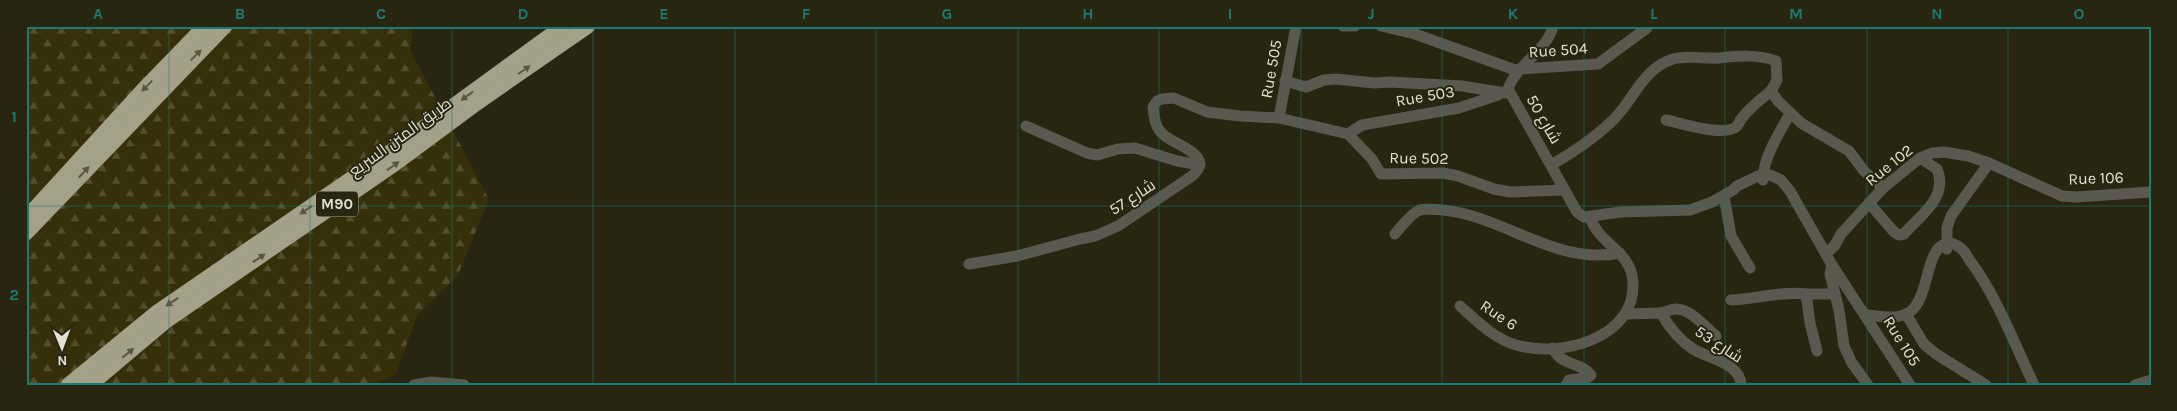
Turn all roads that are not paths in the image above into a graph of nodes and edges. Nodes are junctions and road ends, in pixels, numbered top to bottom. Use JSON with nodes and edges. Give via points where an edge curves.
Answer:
{"nodes":[{"id":1,"x":205,"y":26,"type":"edge"},
{"id":2,"x":225,"y":26,"type":"edge"},
{"id":3,"x":563,"y":26,"type":"edge"},
{"id":4,"x":588,"y":26,"type":"edge"},
{"id":5,"x":1296,"y":26,"type":"edge"},
{"id":6,"x":1343,"y":26,"type":"edge"},
{"id":7,"x":1355,"y":26,"type":"edge"},
{"id":8,"x":1381,"y":26,"type":"edge"},
{"id":9,"x":1647,"y":28,"type":"dead end"},
{"id":10,"x":1552,"y":31,"type":"edge"},
{"id":11,"x":1518,"y":70,"type":"junction"},
{"id":12,"x":1285,"y":81,"type":"junction"},
{"id":13,"x":1507,"y":91,"type":"junction"},
{"id":14,"x":1772,"y":91,"type":"junction"},
{"id":15,"x":1790,"y":114,"type":"junction"},
{"id":16,"x":1279,"y":118,"type":"junction"},
{"id":17,"x":1666,"y":120,"type":"dead end"},
{"id":18,"x":1026,"y":126,"type":"dead end"},
{"id":19,"x":1348,"y":134,"type":"junction"},
{"id":20,"x":1920,"y":158,"type":"junction"},
{"id":21,"x":1988,"y":163,"type":"junction"},
{"id":22,"x":1200,"y":165,"type":"junction"},
{"id":23,"x":1551,"y":165,"type":"junction"},
{"id":24,"x":1763,"y":178,"type":"junction"},
{"id":25,"x":1883,"y":188,"type":"junction"},
{"id":26,"x":1565,"y":190,"type":"junction"},
{"id":27,"x":2151,"y":192,"type":"edge"},
{"id":28,"x":1728,"y":193,"type":"junction"},
{"id":29,"x":1868,"y":204,"type":"junction"},
{"id":30,"x":1590,"y":216,"type":"junction"},
{"id":31,"x":26,"y":218,"type":"edge"},
{"id":32,"x":26,"y":233,"type":"edge"},
{"id":33,"x":1394,"y":234,"type":"dead end"},
{"id":34,"x":1947,"y":247,"type":"junction"},
{"id":35,"x":1824,"y":249,"type":"junction"},
{"id":36,"x":1620,"y":253,"type":"junction"},
{"id":37,"x":970,"y":264,"type":"dead end"},
{"id":38,"x":1832,"y":265,"type":"junction"},
{"id":39,"x":1750,"y":268,"type":"dead end"},
{"id":40,"x":1806,"y":294,"type":"junction"},
{"id":41,"x":1835,"y":294,"type":"junction"},
{"id":42,"x":1632,"y":299,"type":"junction"},
{"id":43,"x":1731,"y":300,"type":"dead end"},
{"id":44,"x":1460,"y":306,"type":"dead end"},
{"id":45,"x":1661,"y":313,"type":"junction"},
{"id":46,"x":1624,"y":314,"type":"junction"},
{"id":47,"x":1648,"y":314,"type":"junction"},
{"id":48,"x":1906,"y":314,"type":"junction"},
{"id":49,"x":1866,"y":315,"type":"junction"},
{"id":50,"x":1716,"y":336,"type":"dead end"},
{"id":51,"x":1552,"y":348,"type":"junction"},
{"id":52,"x":1817,"y":351,"type":"dead end"},
{"id":53,"x":2151,"y":380,"type":"edge"},
{"id":54,"x":68,"y":385,"type":"edge"},
{"id":55,"x":90,"y":385,"type":"edge"},
{"id":56,"x":414,"y":385,"type":"edge"},
{"id":57,"x":464,"y":385,"type":"edge"},
{"id":58,"x":1566,"y":385,"type":"edge"},
{"id":59,"x":1741,"y":385,"type":"edge"},
{"id":60,"x":1868,"y":385,"type":"edge"},
{"id":61,"x":1910,"y":385,"type":"edge"},
{"id":62,"x":1986,"y":385,"type":"edge"},
{"id":63,"x":2034,"y":385,"type":"edge"},
{"id":64,"x":2135,"y":385,"type":"edge"}],
"edges":[{"from":1,"to":31,"type":"highway","one_way":true},
{"from":32,"to":2,"type":"highway","one_way":true},
{"from":3,"to":54,"type":"highway","name":"طريق المتن السريع","number":"M90","one_way":true,"via":[[390,152],[156,313]]},
{"from":55,"to":4,"type":"highway","name":"طريق المتن السريع","number":"M90","one_way":true,"via":[[166,321]]},
{"from":5,"to":12,"type":"street","name":"Rue 505"},
{"from":6,"to":7,"type":"street"},
{"from":8,"to":11,"type":"street","via":[[1415,34]]},
{"from":9,"to":11,"type":"street","name":"Rue 504","via":[[1598,64]]},
{"from":10,"to":11,"type":"street","name":"شارع 50"},
{"from":11,"to":13,"type":"street","name":"شارع 50"},
{"from":12,"to":13,"type":"street","via":[[1306,87],[1336,79]]},
{"from":12,"to":16,"type":"street","name":"Rue 505"},
{"from":13,"to":19,"type":"street","name":"Rue 503","via":[[1459,108],[1362,125]]},
{"from":13,"to":23,"type":"street","name":"شارع 50"},
{"from":14,"to":15,"type":"street"},
{"from":14,"to":17,"type":"street","via":[[1732,129],[1706,129]]},
{"from":14,"to":23,"type":"street","via":[[1777,80],[1776,61],[1740,56],[1671,60],[1642,81],[1610,123],[1577,150]]},
{"from":15,"to":24,"type":"street","via":[[1772,146]]},
{"from":15,"to":25,"type":"street","via":[[1849,151]]},
{"from":16,"to":19,"type":"street"},
{"from":16,"to":22,"type":"street","via":[[1214,113],[1174,98],[1157,101],[1153,107],[1154,120],[1164,135],[1196,155]]},
{"from":18,"to":22,"type":"street","via":[[1087,153],[1135,148]]},
{"from":19,"to":26,"type":"street","name":"Rue 502","via":[[1372,159],[1381,174],[1424,172],[1458,176],[1510,192]]},
{"from":20,"to":21,"type":"street","name":"Rue 102","via":[[1956,152]]},
{"from":20,"to":25,"type":"street","name":"Rue 102"},
{"from":20,"to":29,"type":"street","via":[[1937,169],[1939,184],[1930,210],[1904,234],[1894,232]]},
{"from":21,"to":27,"type":"street","name":"Rue 106","via":[[2062,196]]},
{"from":21,"to":34,"type":"street","via":[[1951,216]]},
{"from":22,"to":37,"type":"street","name":"شارع 57","via":[[1192,176],[1160,199],[1118,226],[1095,236],[1018,256]]},
{"from":23,"to":26,"type":"street","name":"شارع 50"},
{"from":24,"to":28,"type":"street"},
{"from":24,"to":35,"type":"street","name":"Rue 105","via":[[1794,198]]},
{"from":25,"to":29,"type":"street","name":"Rue 102"},
{"from":26,"to":30,"type":"street","name":"شارع 50","via":[[1577,212],[1584,217]]},
{"from":28,"to":30,"type":"street","via":[[1690,210]]},
{"from":28,"to":39,"type":"street","via":[[1730,236]]},
{"from":29,"to":35,"type":"street","name":"Rue 102","via":[[1841,234],[1836,245]]},
{"from":30,"to":36,"type":"street","via":[[1598,234]]},
{"from":33,"to":36,"type":"street","via":[[1419,210],[1460,212],[1570,252],[1596,256]]},
{"from":34,"to":48,"type":"street","via":[[1933,261],[1916,306]]},
{"from":34,"to":63,"type":"street","via":[[1968,258],[1986,283]]},
{"from":35,"to":38,"type":"street","name":"Rue 105"},
{"from":36,"to":42,"type":"street","via":[[1631,271]]},
{"from":38,"to":41,"type":"street","via":[[1830,274]]},
{"from":38,"to":49,"type":"street","name":"Rue 105"},
{"from":40,"to":41,"type":"street"},
{"from":40,"to":43,"type":"street","via":[[1785,293]]},
{"from":40,"to":52,"type":"street"},
{"from":41,"to":60,"type":"street","via":[[1847,355]]},
{"from":42,"to":46,"type":"street","name":"Rue 6"},
{"from":42,"to":47,"type":"street"},
{"from":44,"to":51,"type":"street","name":"Rue 6","via":[[1506,342],[1529,348]]},
{"from":45,"to":47,"type":"street"},
{"from":45,"to":50,"type":"street","via":[[1672,309],[1688,312]]},
{"from":45,"to":59,"type":"street","name":"شارع 53","via":[[1671,330],[1693,349],[1732,368],[1740,376]]},
{"from":46,"to":47,"type":"street"},
{"from":46,"to":51,"type":"street","name":"Rue 6","via":[[1607,332],[1596,338]]},
{"from":48,"to":49,"type":"street","via":[[1890,317]]},
{"from":48,"to":62,"type":"street","via":[[1924,344]]},
{"from":49,"to":61,"type":"street","name":"Rue 105"},
{"from":51,"to":58,"type":"street","via":[[1558,357],[1591,375],[1569,380]]},
{"from":53,"to":64,"type":"street"},
{"from":56,"to":57,"type":"street","via":[[431,382]]}]}
